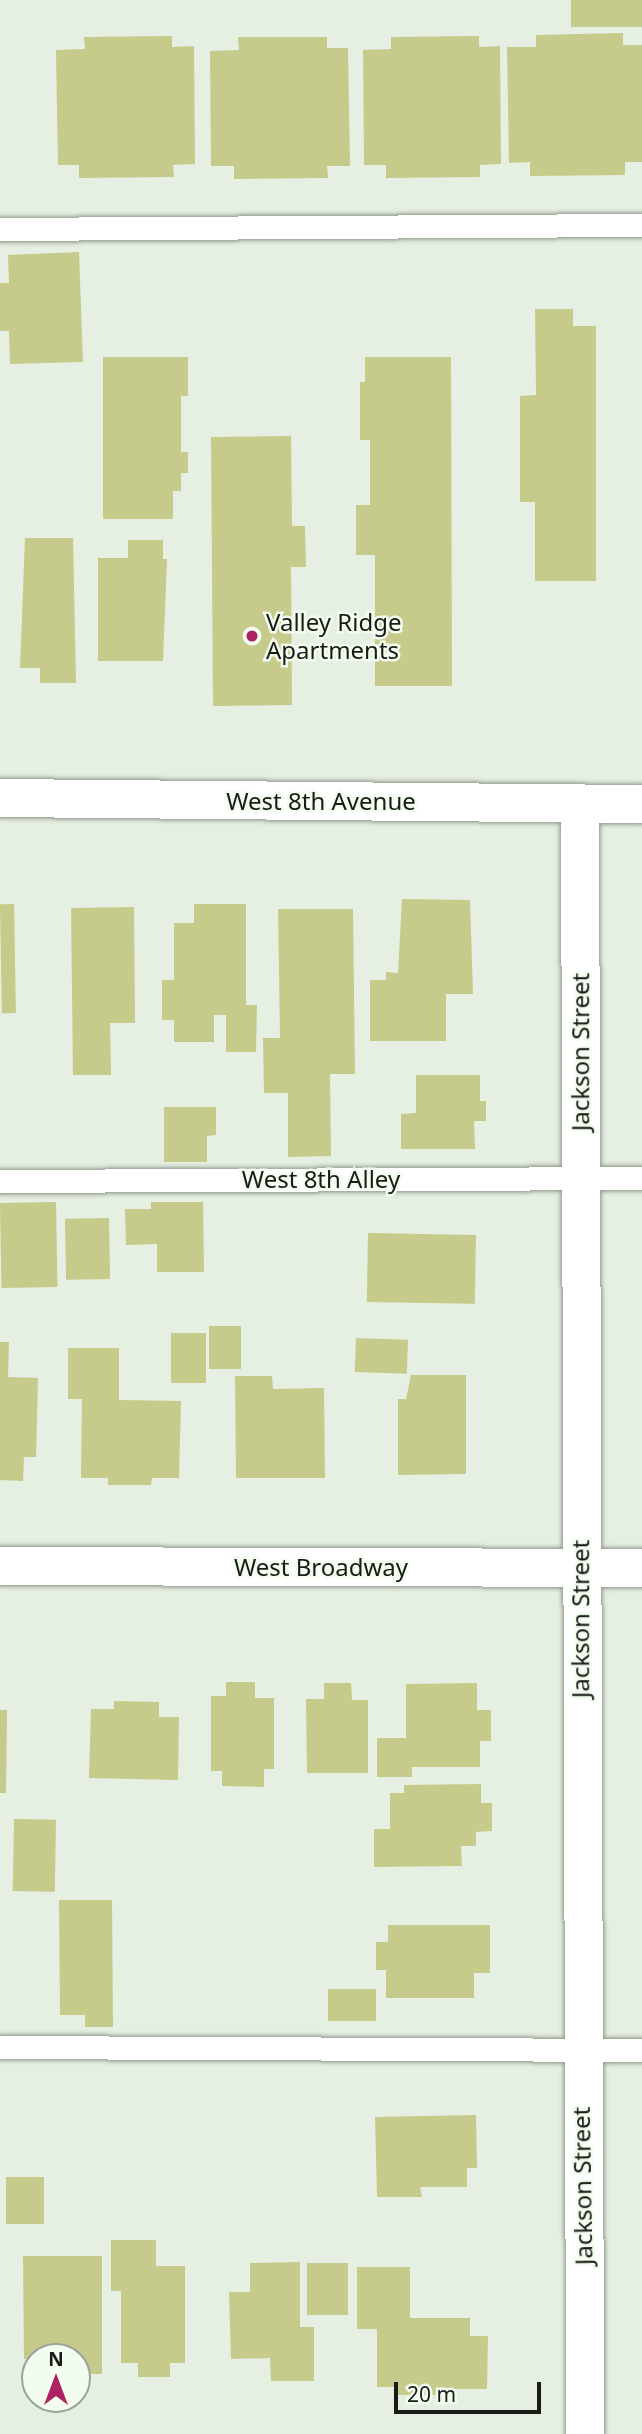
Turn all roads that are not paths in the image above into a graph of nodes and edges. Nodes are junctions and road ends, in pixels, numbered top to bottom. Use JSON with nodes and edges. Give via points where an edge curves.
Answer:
{"nodes":[{"id":1,"x":642,"y":225,"type":"edge"},
{"id":2,"x":0,"y":229,"type":"edge"},
{"id":3,"x":0,"y":799,"type":"edge"},
{"id":4,"x":580,"y":804,"type":"junction"},
{"id":5,"x":642,"y":804,"type":"edge"},
{"id":6,"x":580,"y":1177,"type":"junction"},
{"id":7,"x":642,"y":1178,"type":"edge"},
{"id":8,"x":0,"y":1181,"type":"edge"},
{"id":9,"x":0,"y":1566,"type":"edge"},
{"id":10,"x":580,"y":1568,"type":"junction"},
{"id":11,"x":642,"y":1569,"type":"edge"},
{"id":12,"x":0,"y":2047,"type":"edge"},
{"id":13,"x":581,"y":2050,"type":"junction"},
{"id":14,"x":642,"y":2050,"type":"edge"},
{"id":15,"x":584,"y":2434,"type":"edge"}],
"edges":[{"from":1,"to":2,"type":"lane"},
{"from":3,"to":4,"type":"street","name":"West 8th Avenue"},
{"from":4,"to":5,"type":"street","name":"West 8th Avenue"},
{"from":4,"to":6,"type":"street","name":"Jackson Street"},
{"from":6,"to":7,"type":"lane","name":"West 8th Alley"},
{"from":6,"to":8,"type":"lane","name":"West 8th Alley"},
{"from":6,"to":10,"type":"street","name":"Jackson Street"},
{"from":9,"to":10,"type":"street","name":"West Broadway"},
{"from":10,"to":11,"type":"street","name":"West Broadway"},
{"from":10,"to":13,"type":"street","name":"Jackson Street"},
{"from":12,"to":13,"type":"lane"},
{"from":13,"to":14,"type":"lane"},
{"from":13,"to":15,"type":"street","name":"Jackson Street"}]}
